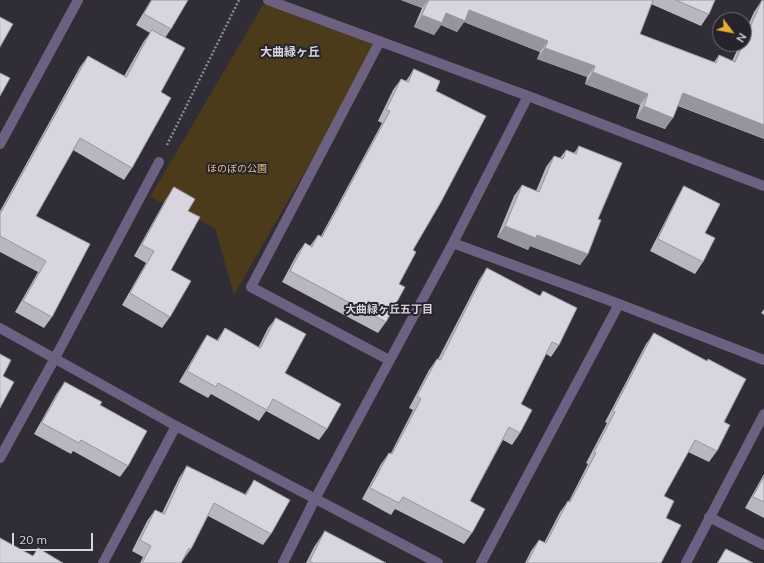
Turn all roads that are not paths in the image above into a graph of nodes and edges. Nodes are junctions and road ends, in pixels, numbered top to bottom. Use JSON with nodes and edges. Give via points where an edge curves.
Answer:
{"nodes":[{"id":1,"x":78,"y":0,"type":"edge"},
{"id":2,"x":268,"y":0,"type":"edge"},
{"id":3,"x":380,"y":41,"type":"junction"},
{"id":4,"x":528,"y":96,"type":"junction"},
{"id":5,"x":0,"y":144,"type":"edge"},
{"id":6,"x":159,"y":162,"type":"road end"},
{"id":7,"x":764,"y":186,"type":"edge"},
{"id":8,"x":453,"y":242,"type":"junction"},
{"id":9,"x":619,"y":304,"type":"junction"},
{"id":10,"x":0,"y":328,"type":"edge"},
{"id":11,"x":55,"y":358,"type":"junction"},
{"id":12,"x":389,"y":360,"type":"junction"},
{"id":13,"x":764,"y":360,"type":"edge"},
{"id":14,"x":764,"y":414,"type":"edge"},
{"id":15,"x":176,"y":426,"type":"junction"},
{"id":16,"x":0,"y":458,"type":"edge"},
{"id":17,"x":315,"y":499,"type":"junction"},
{"id":18,"x":709,"y":517,"type":"junction"},
{"id":19,"x":764,"y":545,"type":"edge"},
{"id":20,"x":103,"y":563,"type":"edge"},
{"id":21,"x":283,"y":563,"type":"edge"},
{"id":22,"x":438,"y":563,"type":"edge"},
{"id":23,"x":481,"y":563,"type":"edge"},
{"id":24,"x":686,"y":563,"type":"edge"}],
"edges":[{"from":1,"to":5,"type":"street"},
{"from":2,"to":3,"type":"street"},
{"from":3,"to":4,"type":"street"},
{"from":3,"to":12,"type":"street","via":[[251,287]]},
{"from":4,"to":7,"type":"street"},
{"from":4,"to":8,"type":"street"},
{"from":6,"to":11,"type":"street"},
{"from":8,"to":9,"type":"street"},
{"from":8,"to":12,"type":"street"},
{"from":9,"to":13,"type":"street"},
{"from":9,"to":23,"type":"street"},
{"from":10,"to":11,"type":"street"},
{"from":11,"to":15,"type":"street"},
{"from":11,"to":16,"type":"street"},
{"from":12,"to":17,"type":"street"},
{"from":14,"to":18,"type":"street"},
{"from":15,"to":17,"type":"street"},
{"from":15,"to":20,"type":"street"},
{"from":17,"to":21,"type":"street"},
{"from":17,"to":22,"type":"street"},
{"from":18,"to":19,"type":"street"},
{"from":18,"to":24,"type":"street"}]}
